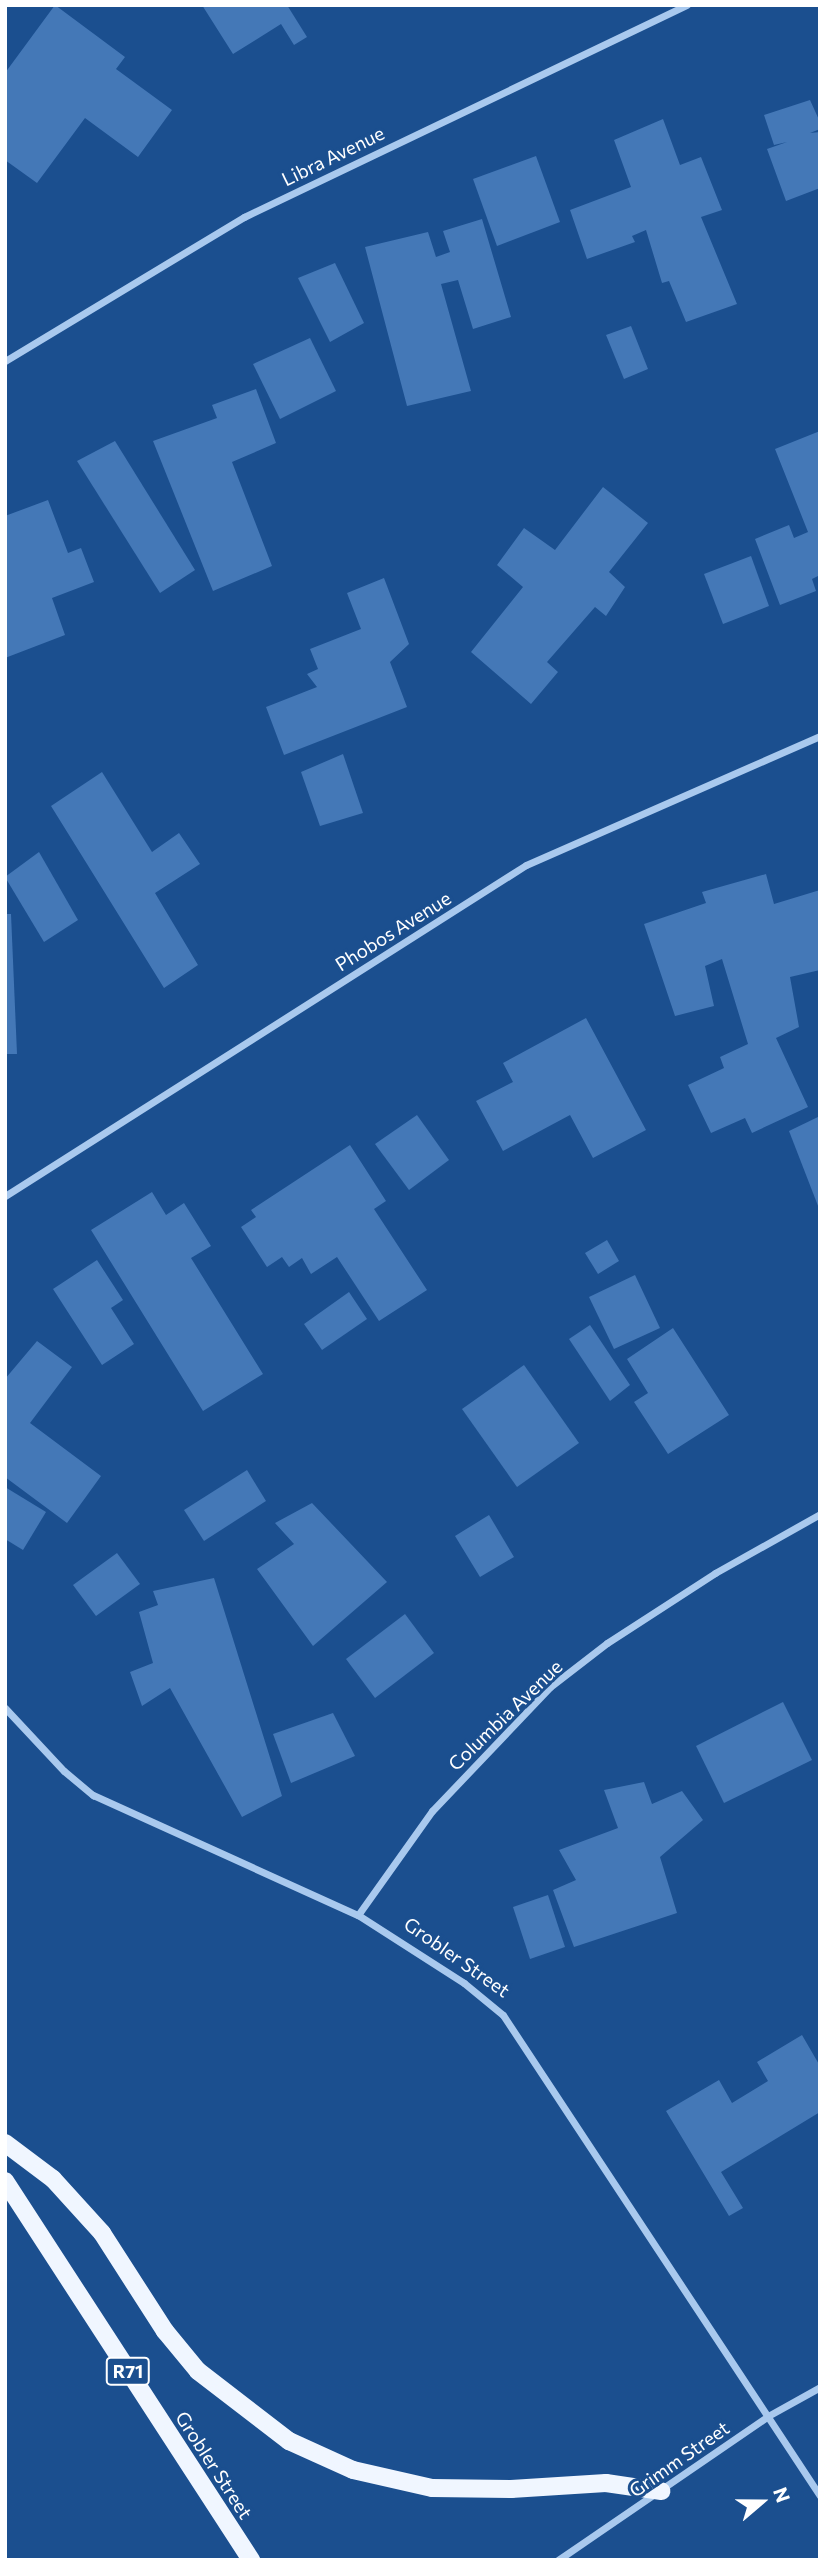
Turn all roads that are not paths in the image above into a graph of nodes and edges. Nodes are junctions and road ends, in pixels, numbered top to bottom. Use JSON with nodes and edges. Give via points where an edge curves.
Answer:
{"nodes":[{"id":1,"x":687,"y":5,"type":"edge"},
{"id":2,"x":5,"y":361,"type":"edge"},
{"id":3,"x":820,"y":736,"type":"edge"},
{"id":4,"x":5,"y":1196,"type":"edge"},
{"id":5,"x":820,"y":1514,"type":"edge"},
{"id":6,"x":5,"y":1708,"type":"edge"},
{"id":7,"x":358,"y":1915,"type":"junction"},
{"id":8,"x":5,"y":2144,"type":"edge"},
{"id":9,"x":5,"y":2182,"type":"edge"},
{"id":10,"x":820,"y":2388,"type":"edge"},
{"id":11,"x":768,"y":2416,"type":"junction"},
{"id":12,"x":662,"y":2491,"type":"junction"},
{"id":13,"x":820,"y":2496,"type":"edge"},
{"id":14,"x":251,"y":2560,"type":"edge"},
{"id":15,"x":558,"y":2560,"type":"edge"}],
"edges":[{"from":1,"to":2,"type":"street","name":"Libra Avenue","via":[[244,217]]},
{"from":3,"to":4,"type":"street","name":"Phobos Avenue","via":[[526,866]]},
{"from":5,"to":7,"type":"street","name":"Columbia Avenue","via":[[715,1573],[607,1643],[550,1688],[432,1811]]},
{"from":6,"to":7,"type":"street","name":"Grobler Street","via":[[93,1795]]},
{"from":7,"to":11,"type":"street","name":"Grobler Street","via":[[464,1983],[503,2015]]},
{"from":8,"to":12,"type":"main road","via":[[53,2179],[102,2233],[165,2331],[198,2371],[289,2441],[353,2470],[432,2488],[606,2483]]},
{"from":9,"to":14,"type":"main road","name":"Grobler Street","number":"R71"},
{"from":10,"to":11,"type":"street","name":"Grimm Street"},
{"from":11,"to":12,"type":"street","name":"Grimm Street"},
{"from":11,"to":13,"type":"street","name":"Grobler Street"},
{"from":12,"to":15,"type":"street","name":"Grimm Street"}]}
